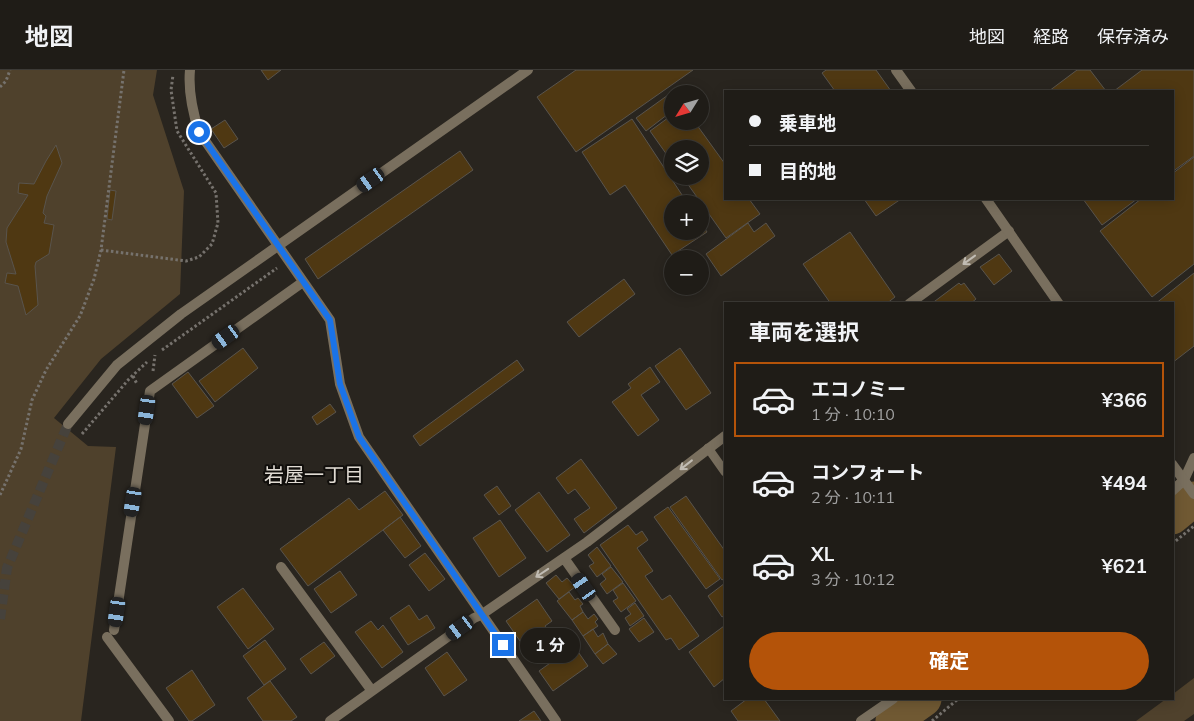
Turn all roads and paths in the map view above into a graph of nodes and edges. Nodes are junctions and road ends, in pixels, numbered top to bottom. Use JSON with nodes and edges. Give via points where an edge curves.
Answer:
{"nodes":[{"id":1,"x":10,"y":70,"type":"edge"},
{"id":2,"x":124,"y":70,"type":"edge"},
{"id":3,"x":174,"y":70,"type":"edge"},
{"id":4,"x":190,"y":70,"type":"edge"},
{"id":5,"x":528,"y":70,"type":"edge"},
{"id":6,"x":896,"y":70,"type":"edge"},
{"id":7,"x":0,"y":87,"type":"edge"},
{"id":8,"x":910,"y":90,"type":"edge"},
{"id":9,"x":987,"y":200,"type":"edge"},
{"id":10,"x":1009,"y":231,"type":"junction"},
{"id":11,"x":277,"y":246,"type":"junction"},
{"id":12,"x":102,"y":250,"type":"junction"},
{"id":13,"x":287,"y":260,"type":"junction"},
{"id":14,"x":303,"y":282,"type":"junction"},
{"id":15,"x":912,"y":302,"type":"edge"},
{"id":16,"x":1058,"y":302,"type":"edge"},
{"id":17,"x":68,"y":424,"type":"tunnel mouth"},
{"id":18,"x":82,"y":434,"type":"dead end"},
{"id":19,"x":724,"y":437,"type":"edge"},
{"id":20,"x":708,"y":448,"type":"junction"},
{"id":21,"x":1194,"y":458,"type":"edge"},
{"id":22,"x":1174,"y":467,"type":"edge"},
{"id":23,"x":724,"y":471,"type":"edge"},
{"id":24,"x":1184,"y":480,"type":"junction"},
{"id":25,"x":1174,"y":489,"type":"edge"},
{"id":26,"x":1192,"y":491,"type":"edge"},
{"id":27,"x":0,"y":495,"type":"edge"},
{"id":28,"x":1194,"y":526,"type":"edge"},
{"id":29,"x":1174,"y":542,"type":"edge"},
{"id":30,"x":564,"y":558,"type":"junction"},
{"id":31,"x":281,"y":567,"type":"dead end"},
{"id":32,"x":482,"y":615,"type":"junction"},
{"id":33,"x":614,"y":630,"type":"dead end"},
{"id":34,"x":372,"y":691,"type":"junction"},
{"id":35,"x":892,"y":700,"type":"edge"},
{"id":36,"x":957,"y":700,"type":"edge"},
{"id":37,"x":168,"y":721,"type":"edge"},
{"id":38,"x":330,"y":721,"type":"edge"},
{"id":39,"x":556,"y":721,"type":"edge"},
{"id":40,"x":862,"y":721,"type":"edge"},
{"id":41,"x":932,"y":721,"type":"edge"}],
"edges":[{"from":1,"to":7,"type":"path"},
{"from":2,"to":12,"type":"path"},
{"from":3,"to":12,"type":"path","via":[[171,90],[178,131],[216,193],[218,223],[212,244],[200,257],[186,261]]},
{"from":4,"to":11,"type":"street","via":[[191,98],[199,132]]},
{"from":5,"to":11,"type":"street"},
{"from":6,"to":8,"type":"street"},
{"from":9,"to":10,"type":"street"},
{"from":10,"to":15,"type":"street","one_way":true},
{"from":10,"to":16,"type":"street"},
{"from":11,"to":13,"type":"street"},
{"from":11,"to":17,"type":"street","via":[[181,314],[117,365]]},
{"from":12,"to":27,"type":"path","via":[[80,316],[46,370],[32,400],[21,449]]},
{"from":13,"to":14,"type":"street"},
{"from":13,"to":18,"type":"path","via":[[151,358]]},
{"from":14,"to":32,"type":"street","via":[[330,320],[340,384],[359,437]]},
{"from":14,"to":37,"type":"street","via":[[150,391],[111,634]]},
{"from":19,"to":20,"type":"street"},
{"from":20,"to":23,"type":"lane"},
{"from":20,"to":30,"type":"street","one_way":true},
{"from":21,"to":24,"type":"street"},
{"from":22,"to":24,"type":"street"},
{"from":24,"to":25,"type":"street"},
{"from":24,"to":26,"type":"street"},
{"from":28,"to":29,"type":"path"},
{"from":30,"to":32,"type":"street","one_way":true},
{"from":30,"to":33,"type":"street"},
{"from":31,"to":34,"type":"street"},
{"from":32,"to":34,"type":"street"},
{"from":32,"to":39,"type":"street"},
{"from":34,"to":38,"type":"street"},
{"from":35,"to":40,"type":"street"},
{"from":36,"to":41,"type":"path"}]}
